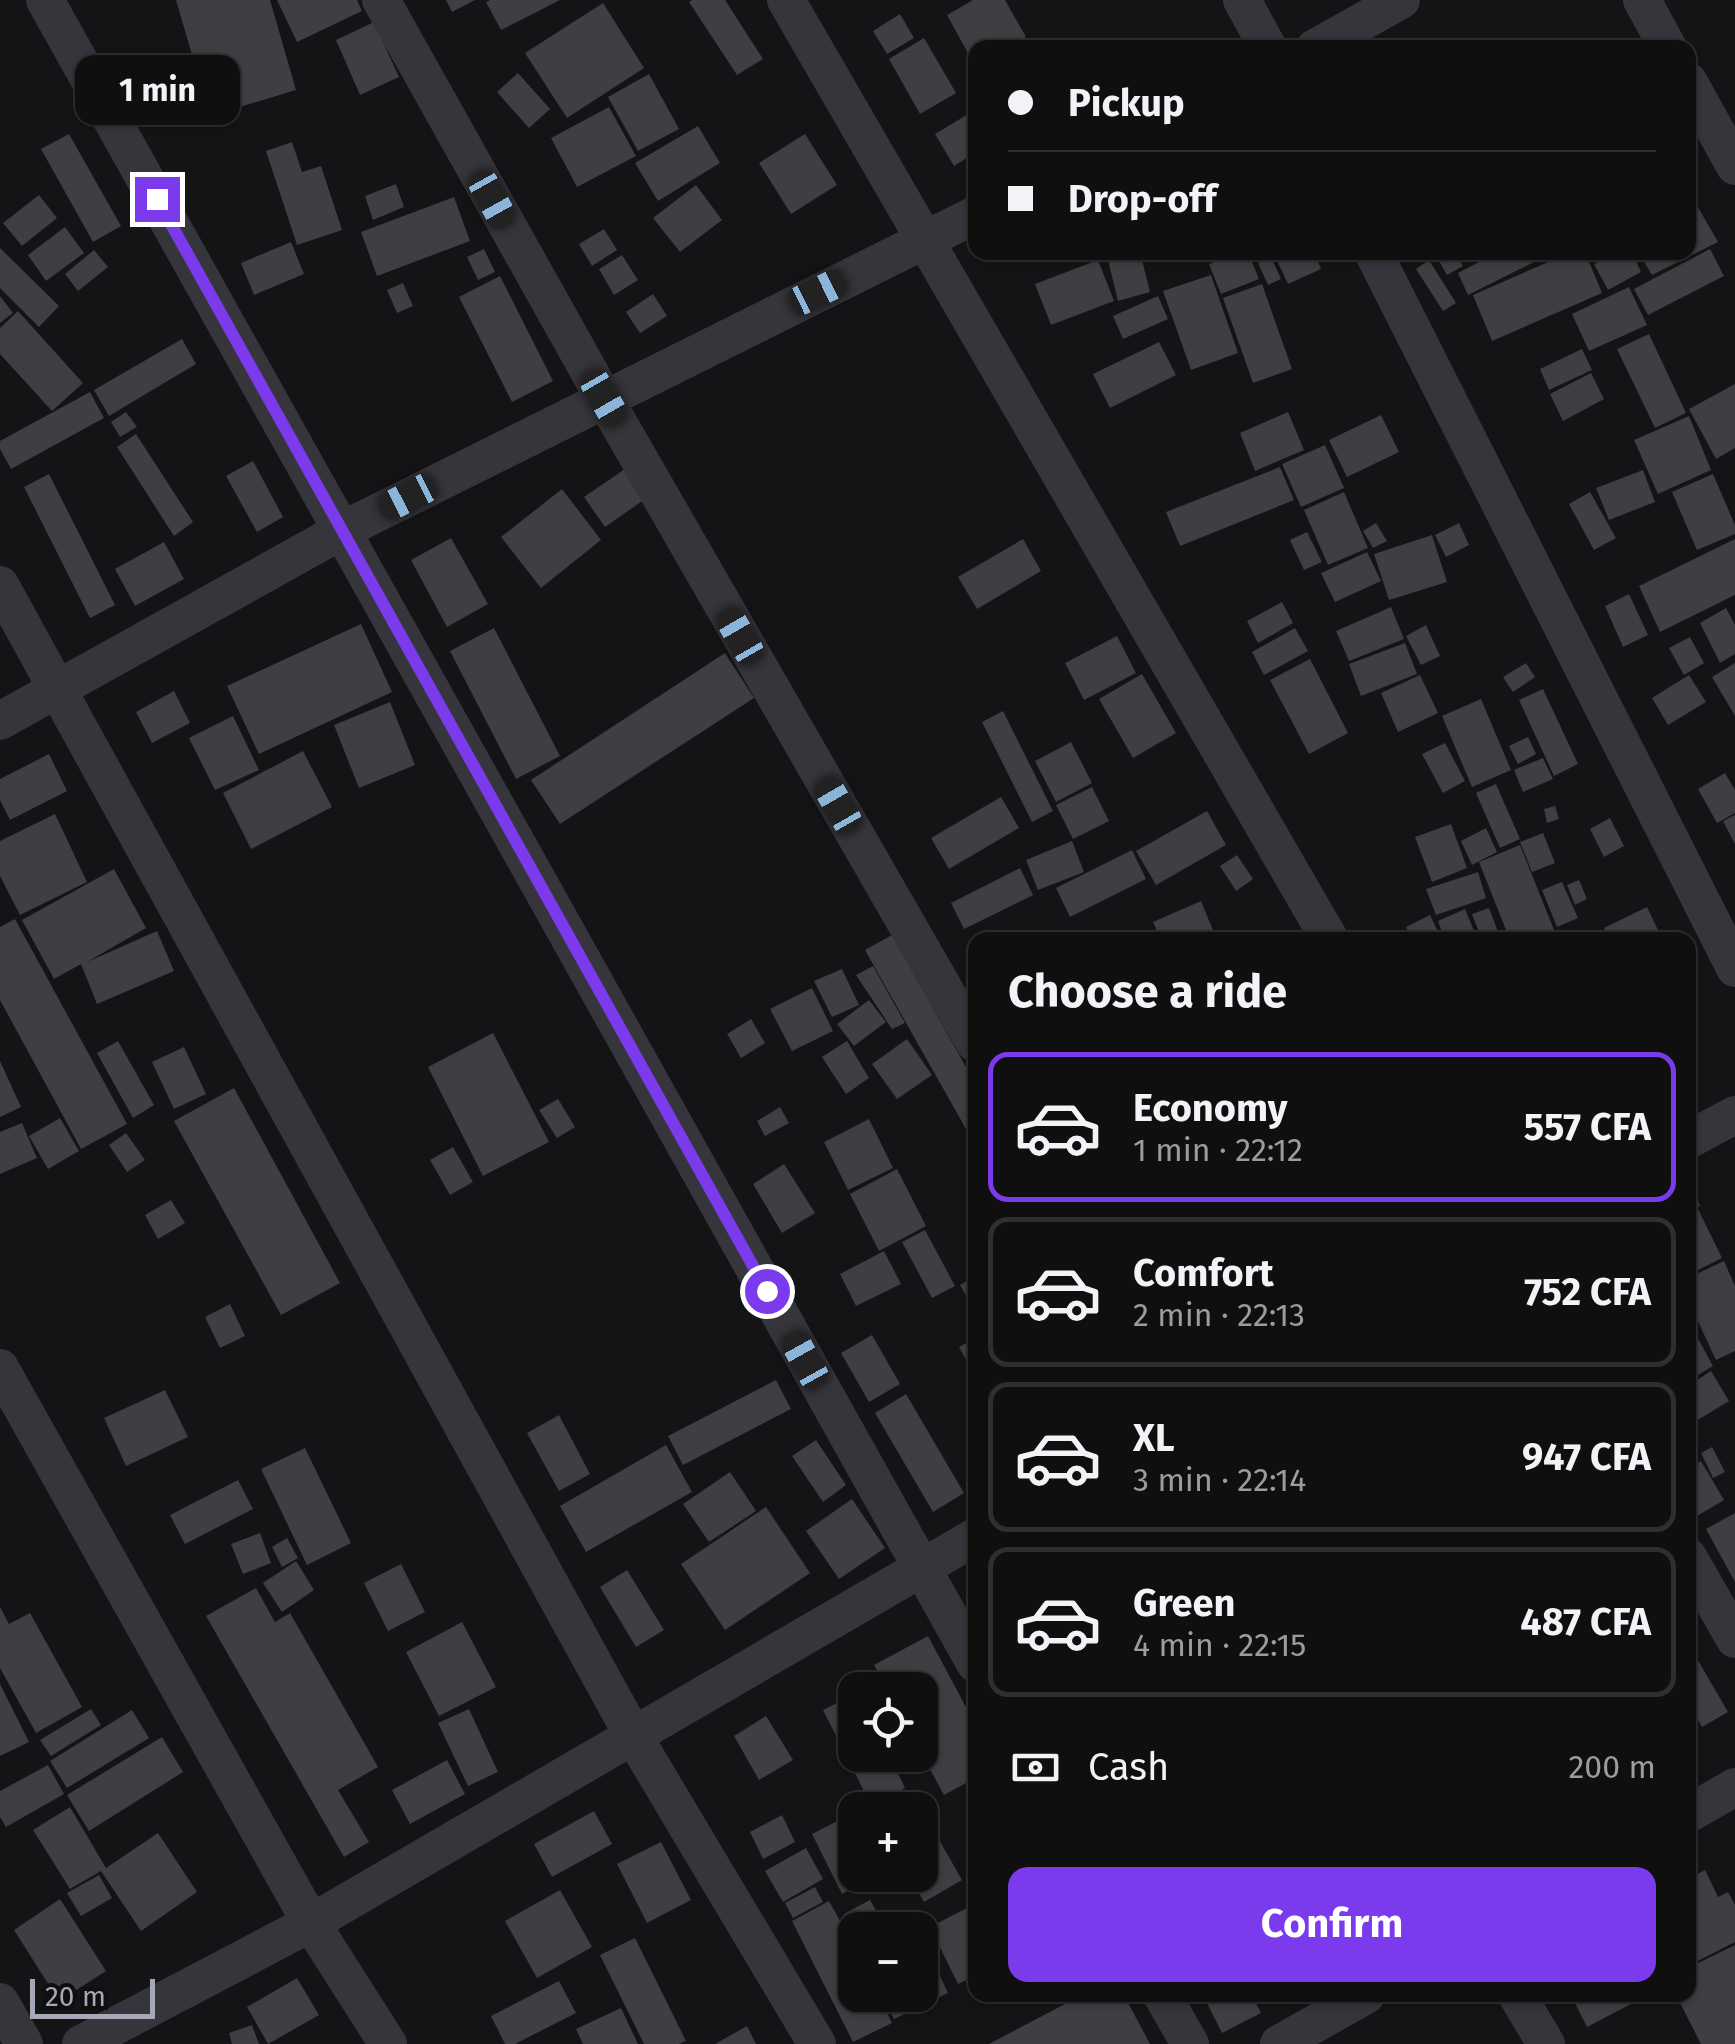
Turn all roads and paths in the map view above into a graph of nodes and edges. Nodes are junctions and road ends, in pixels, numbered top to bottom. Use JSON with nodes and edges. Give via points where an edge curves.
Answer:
{"nodes":[{"id":1,"x":46,"y":0,"type":"edge"},
{"id":2,"x":381,"y":0,"type":"edge"},
{"id":3,"x":786,"y":0,"type":"edge"},
{"id":4,"x":1242,"y":0,"type":"edge"},
{"id":5,"x":1401,"y":0,"type":"edge"},
{"id":6,"x":1642,"y":0,"type":"edge"},
{"id":7,"x":1264,"y":40,"type":"edge"},
{"id":8,"x":1329,"y":40,"type":"edge"},
{"id":9,"x":1664,"y":40,"type":"edge"},
{"id":10,"x":1696,"y":95,"type":"edge"},
{"id":11,"x":1735,"y":166,"type":"edge"},
{"id":12,"x":968,"y":218,"type":"edge"},
{"id":13,"x":926,"y":239,"type":"junction"},
{"id":14,"x":1377,"y":260,"type":"edge"},
{"id":15,"x":604,"y":398,"type":"junction"},
{"id":16,"x":342,"y":530,"type":"junction"},
{"id":17,"x":0,"y":585,"type":"edge"},
{"id":18,"x":58,"y":688,"type":"junction"},
{"id":19,"x":0,"y":721,"type":"edge"},
{"id":20,"x":1325,"y":932,"type":"edge"},
{"id":21,"x":1735,"y":968,"type":"edge"},
{"id":22,"x":968,"y":1031,"type":"edge"},
{"id":23,"x":1735,"y":1114,"type":"edge"},
{"id":24,"x":1696,"y":1136,"type":"edge"},
{"id":25,"x":0,"y":1368,"type":"edge"},
{"id":26,"x":968,"y":1541,"type":"edge"},
{"id":27,"x":921,"y":1567,"type":"junction"},
{"id":28,"x":1696,"y":1571,"type":"edge"},
{"id":29,"x":1735,"y":1638,"type":"edge"},
{"id":30,"x":968,"y":1651,"type":"edge"},
{"id":31,"x":634,"y":1737,"type":"junction"},
{"id":32,"x":1735,"y":1787,"type":"edge"},
{"id":33,"x":1696,"y":1809,"type":"edge"},
{"id":34,"x":311,"y":1923,"type":"junction"},
{"id":35,"x":0,"y":2002,"type":"edge"},
{"id":36,"x":1166,"y":2002,"type":"edge"},
{"id":37,"x":1354,"y":2002,"type":"edge"},
{"id":38,"x":1520,"y":2002,"type":"edge"},
{"id":39,"x":24,"y":2044,"type":"edge"},
{"id":40,"x":81,"y":2044,"type":"edge"},
{"id":41,"x":388,"y":2044,"type":"edge"},
{"id":42,"x":817,"y":2044,"type":"edge"},
{"id":43,"x":1190,"y":2044,"type":"edge"},
{"id":44,"x":1279,"y":2044,"type":"edge"},
{"id":45,"x":1546,"y":2044,"type":"edge"}],
"edges":[{"from":1,"to":16,"type":"street"},
{"from":2,"to":15,"type":"street"},
{"from":3,"to":13,"type":"street"},
{"from":4,"to":7,"type":"street"},
{"from":5,"to":8,"type":"street"},
{"from":6,"to":9,"type":"street"},
{"from":10,"to":11,"type":"street"},
{"from":12,"to":13,"type":"street"},
{"from":13,"to":15,"type":"street"},
{"from":13,"to":20,"type":"street"},
{"from":14,"to":21,"type":"street"},
{"from":15,"to":16,"type":"street"},
{"from":15,"to":22,"type":"street"},
{"from":16,"to":18,"type":"street"},
{"from":16,"to":27,"type":"street"},
{"from":17,"to":18,"type":"street"},
{"from":18,"to":19,"type":"street"},
{"from":18,"to":31,"type":"street"},
{"from":23,"to":24,"type":"street"},
{"from":25,"to":34,"type":"street"},
{"from":26,"to":27,"type":"street"},
{"from":27,"to":30,"type":"street"},
{"from":27,"to":31,"type":"street"},
{"from":28,"to":29,"type":"street"},
{"from":31,"to":34,"type":"street"},
{"from":31,"to":42,"type":"street"},
{"from":32,"to":33,"type":"street"},
{"from":34,"to":40,"type":"street"},
{"from":34,"to":41,"type":"street"},
{"from":35,"to":39,"type":"street"},
{"from":36,"to":43,"type":"street"},
{"from":37,"to":44,"type":"street"},
{"from":38,"to":45,"type":"street"}]}
